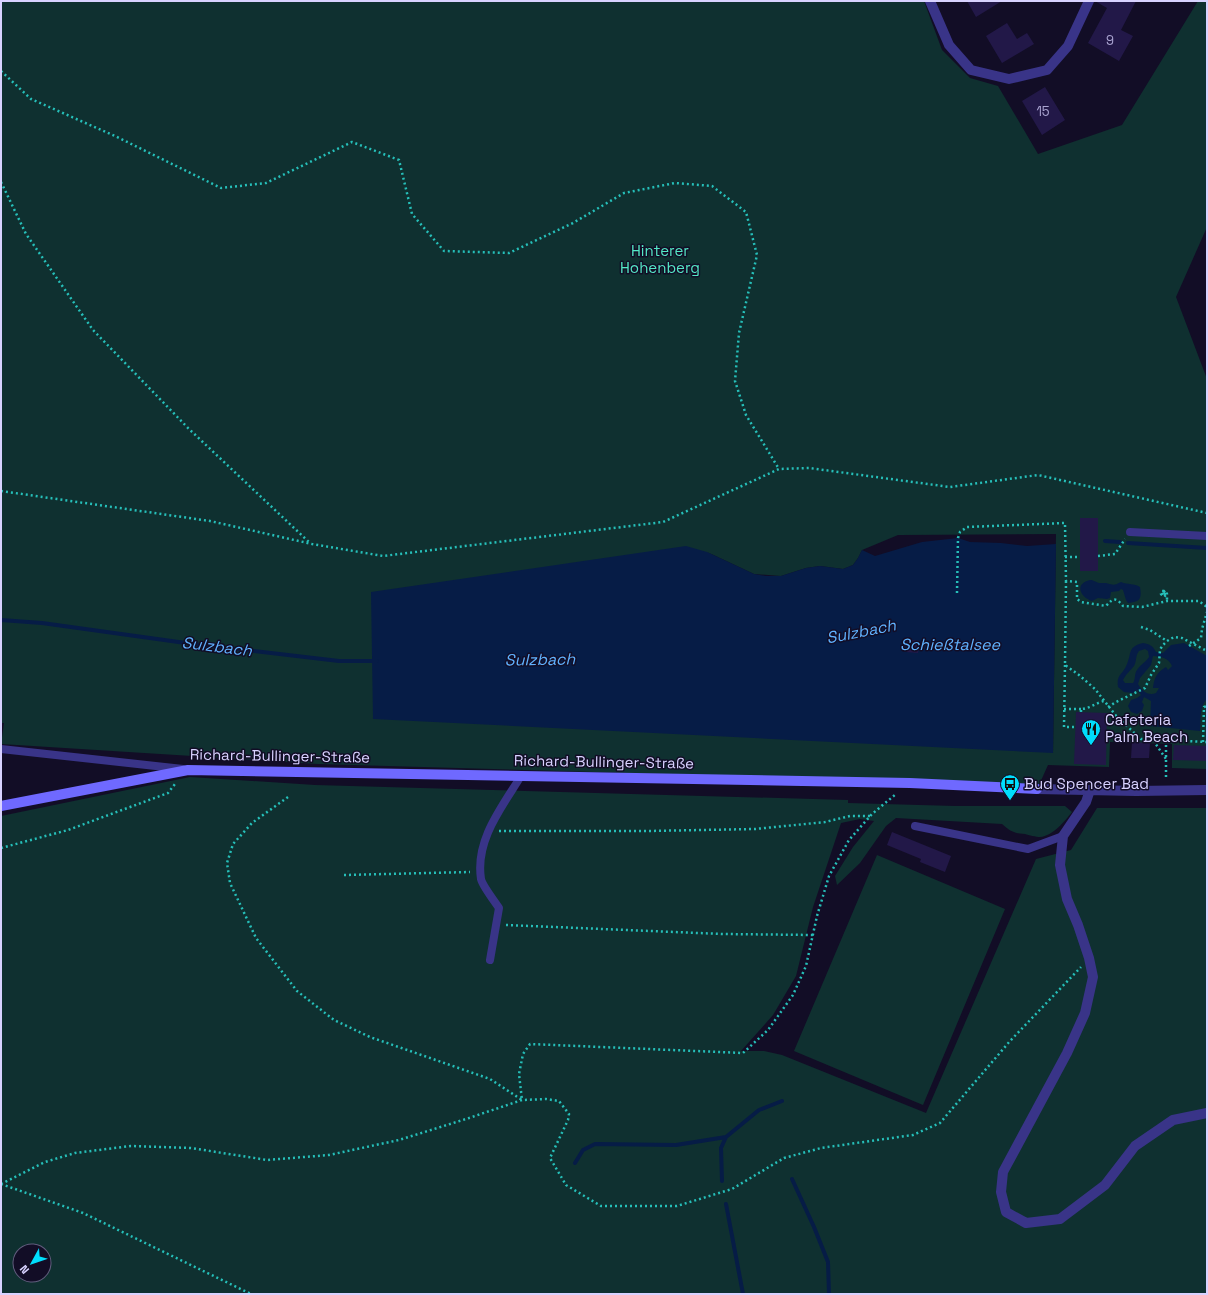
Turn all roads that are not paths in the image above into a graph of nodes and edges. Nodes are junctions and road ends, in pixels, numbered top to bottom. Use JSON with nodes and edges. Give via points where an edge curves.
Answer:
{"nodes":[{"id":1,"x":930,"y":1,"type":"edge"},
{"id":2,"x":1089,"y":1,"type":"edge"},
{"id":3,"x":1130,"y":532,"type":"road end"},
{"id":4,"x":1207,"y":536,"type":"edge"},
{"id":5,"x":1,"y":749,"type":"edge"},
{"id":6,"x":188,"y":770,"type":"junction"},
{"id":7,"x":521,"y":776,"type":"junction"},
{"id":8,"x":1090,"y":790,"type":"junction"},
{"id":9,"x":1207,"y":790,"type":"edge"},
{"id":10,"x":1,"y":806,"type":"edge"},
{"id":11,"x":915,"y":826,"type":"dead end"},
{"id":12,"x":1063,"y":836,"type":"junction"},
{"id":13,"x":490,"y":960,"type":"dead end"},
{"id":14,"x":1207,"y":1113,"type":"edge"}],
"edges":[{"from":1,"to":2,"type":"street","via":[[949,45],[971,70],[1008,79],[1047,70],[1068,46]]},
{"from":3,"to":4,"type":"lane"},
{"from":5,"to":6,"type":"lane","name":"Richard-Bullinger-Straße"},
{"from":6,"to":7,"type":"street","name":"Richard-Bullinger-Straße"},
{"from":6,"to":10,"type":"street"},
{"from":7,"to":8,"type":"street","name":"Richard-Bullinger-Straße","via":[[910,783]]},
{"from":7,"to":13,"type":"lane","via":[[490,825],[481,855],[481,881],[499,908]]},
{"from":8,"to":9,"type":"street","name":"Richard-Bullinger-Straße"},
{"from":8,"to":12,"type":"street","via":[[1086,802]]},
{"from":11,"to":12,"type":"lane","via":[[1028,849]]},
{"from":12,"to":14,"type":"street","via":[[1060,866],[1067,899],[1078,925],[1093,977],[1085,1013],[1067,1053],[1003,1172],[1001,1192],[1006,1212],[1026,1223],[1060,1219],[1104,1186],[1135,1146],[1173,1120]]}]}
